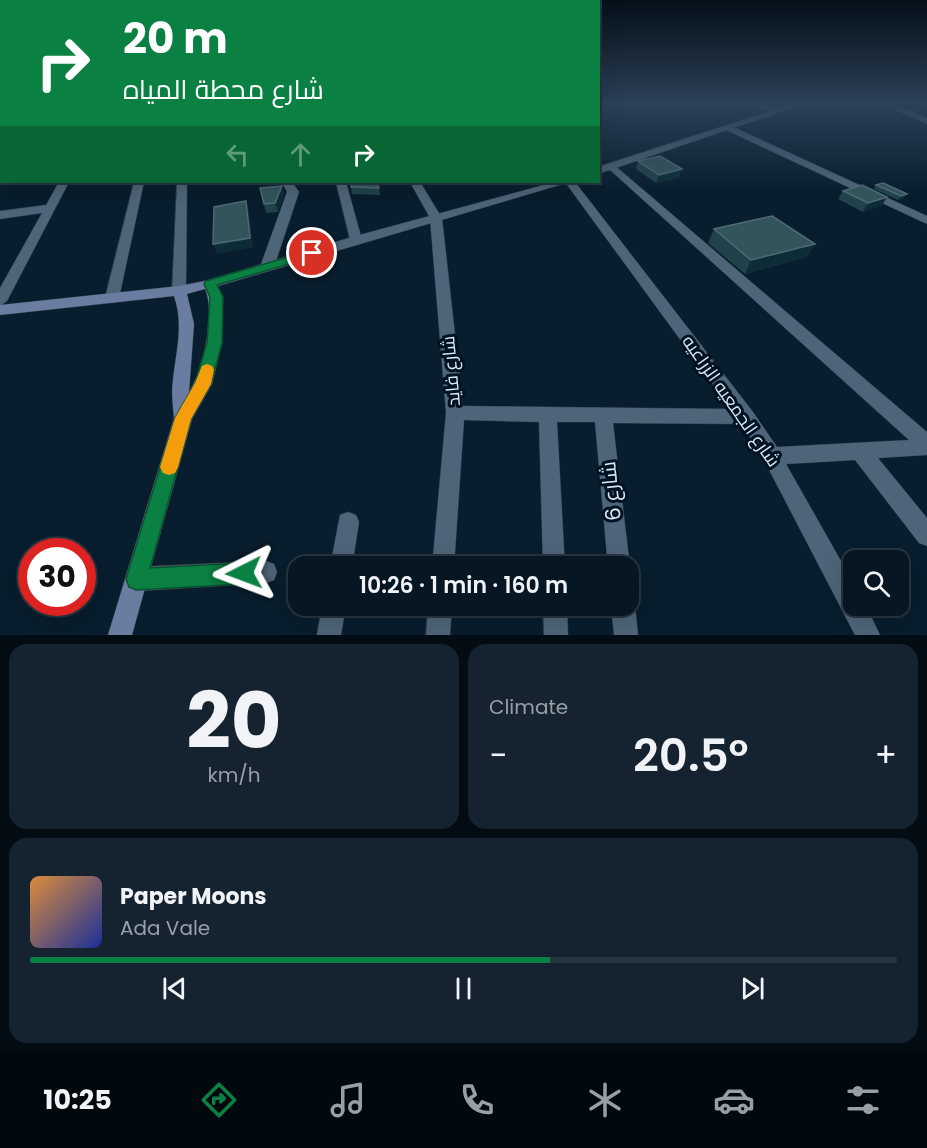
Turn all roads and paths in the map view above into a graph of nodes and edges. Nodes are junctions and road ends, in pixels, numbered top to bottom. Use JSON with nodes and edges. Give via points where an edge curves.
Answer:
{"nodes":[{"id":1,"x":715,"y":133,"type":"edge"},
{"id":2,"x":739,"y":133,"type":"edge"},
{"id":3,"x":613,"y":167,"type":"junction"},
{"id":4,"x":600,"y":170,"type":"edge"},
{"id":5,"x":63,"y":183,"type":"edge"},
{"id":6,"x":140,"y":183,"type":"edge"},
{"id":7,"x":182,"y":183,"type":"edge"},
{"id":8,"x":288,"y":183,"type":"edge"},
{"id":9,"x":340,"y":183,"type":"edge"},
{"id":10,"x":417,"y":183,"type":"edge"},
{"id":11,"x":561,"y":183,"type":"edge"},
{"id":12,"x":571,"y":183,"type":"edge"},
{"id":13,"x":49,"y":208,"type":"junction"},
{"id":14,"x":0,"y":215,"type":"edge"},
{"id":15,"x":436,"y":218,"type":"junction"},
{"id":16,"x":927,"y":220,"type":"edge"},
{"id":17,"x":356,"y":240,"type":"junction"},
{"id":18,"x":267,"y":267,"type":"junction"},
{"id":19,"x":210,"y":284,"type":"junction"},
{"id":20,"x":179,"y":291,"type":"junction"},
{"id":21,"x":112,"y":298,"type":"junction"},
{"id":22,"x":0,"y":301,"type":"edge"},
{"id":23,"x":0,"y":310,"type":"edge"},
{"id":24,"x":455,"y":413,"type":"junction"},
{"id":25,"x":548,"y":414,"type":"junction"},
{"id":26,"x":603,"y":415,"type":"junction"},
{"id":27,"x":747,"y":417,"type":"junction"},
{"id":28,"x":183,"y":418,"type":"junction"},
{"id":29,"x":927,"y":445,"type":"edge"},
{"id":30,"x":860,"y":451,"type":"junction"},
{"id":31,"x":772,"y":456,"type":"junction"},
{"id":32,"x":348,"y":522,"type":"dead end"},
{"id":33,"x":927,"y":535,"type":"edge"},
{"id":34,"x":343,"y":556,"type":"edge"},
{"id":35,"x":444,"y":556,"type":"edge"},
{"id":36,"x":554,"y":556,"type":"edge"},
{"id":37,"x":618,"y":556,"type":"edge"},
{"id":38,"x":266,"y":572,"type":"dead end"},
{"id":39,"x":136,"y":579,"type":"junction"},
{"id":40,"x":332,"y":616,"type":"edge"},
{"id":41,"x":439,"y":616,"type":"edge"},
{"id":42,"x":555,"y":616,"type":"edge"},
{"id":43,"x":624,"y":616,"type":"edge"},
{"id":44,"x":120,"y":635,"type":"edge"},
{"id":45,"x":329,"y":635,"type":"edge"},
{"id":46,"x":438,"y":635,"type":"edge"},
{"id":47,"x":556,"y":635,"type":"edge"},
{"id":48,"x":626,"y":635,"type":"edge"},
{"id":49,"x":868,"y":635,"type":"edge"}],
"edges":[{"from":1,"to":3,"type":"street"},
{"from":2,"to":16,"type":"street"},
{"from":3,"to":4,"type":"street"},
{"from":3,"to":29,"type":"street"},
{"from":5,"to":13,"type":"street"},
{"from":6,"to":21,"type":"street"},
{"from":7,"to":20,"type":"street"},
{"from":8,"to":18,"type":"street","via":[[293,192]]},
{"from":9,"to":17,"type":"street"},
{"from":10,"to":15,"type":"street","name":"شارع فايد"},
{"from":11,"to":15,"type":"street"},
{"from":12,"to":27,"type":"street","name":"شارع الجمعيه الزراعيه"},
{"from":13,"to":14,"type":"street"},
{"from":13,"to":22,"type":"street"},
{"from":15,"to":17,"type":"street"},
{"from":15,"to":24,"type":"street","name":"شارع فايد"},
{"from":17,"to":18,"type":"street"},
{"from":18,"to":19,"type":"street"},
{"from":19,"to":20,"type":"main road"},
{"from":19,"to":28,"type":"main road","via":[[216,297],[214,343],[203,384]]},
{"from":20,"to":21,"type":"main road"},
{"from":20,"to":28,"type":"main road","via":[[187,324],[180,383]]},
{"from":21,"to":23,"type":"main road"},
{"from":24,"to":25,"type":"street"},
{"from":24,"to":35,"type":"street","name":"شارع فايد"},
{"from":25,"to":26,"type":"street"},
{"from":25,"to":36,"type":"street"},
{"from":26,"to":27,"type":"street"},
{"from":26,"to":37,"type":"street","name":"شارع 6"},
{"from":27,"to":31,"type":"street","name":"شارع الجمعيه الزراعيه"},
{"from":28,"to":39,"type":"main road"},
{"from":29,"to":30,"type":"street"},
{"from":30,"to":31,"type":"street"},
{"from":30,"to":33,"type":"street"},
{"from":31,"to":49,"type":"street","name":"شارع الجمعيه الزراعيه"},
{"from":32,"to":34,"type":"street"},
{"from":38,"to":39,"type":"street"},
{"from":39,"to":44,"type":"main road"},
{"from":40,"to":45,"type":"street"},
{"from":41,"to":46,"type":"street"},
{"from":42,"to":47,"type":"street"},
{"from":43,"to":48,"type":"street"}]}
